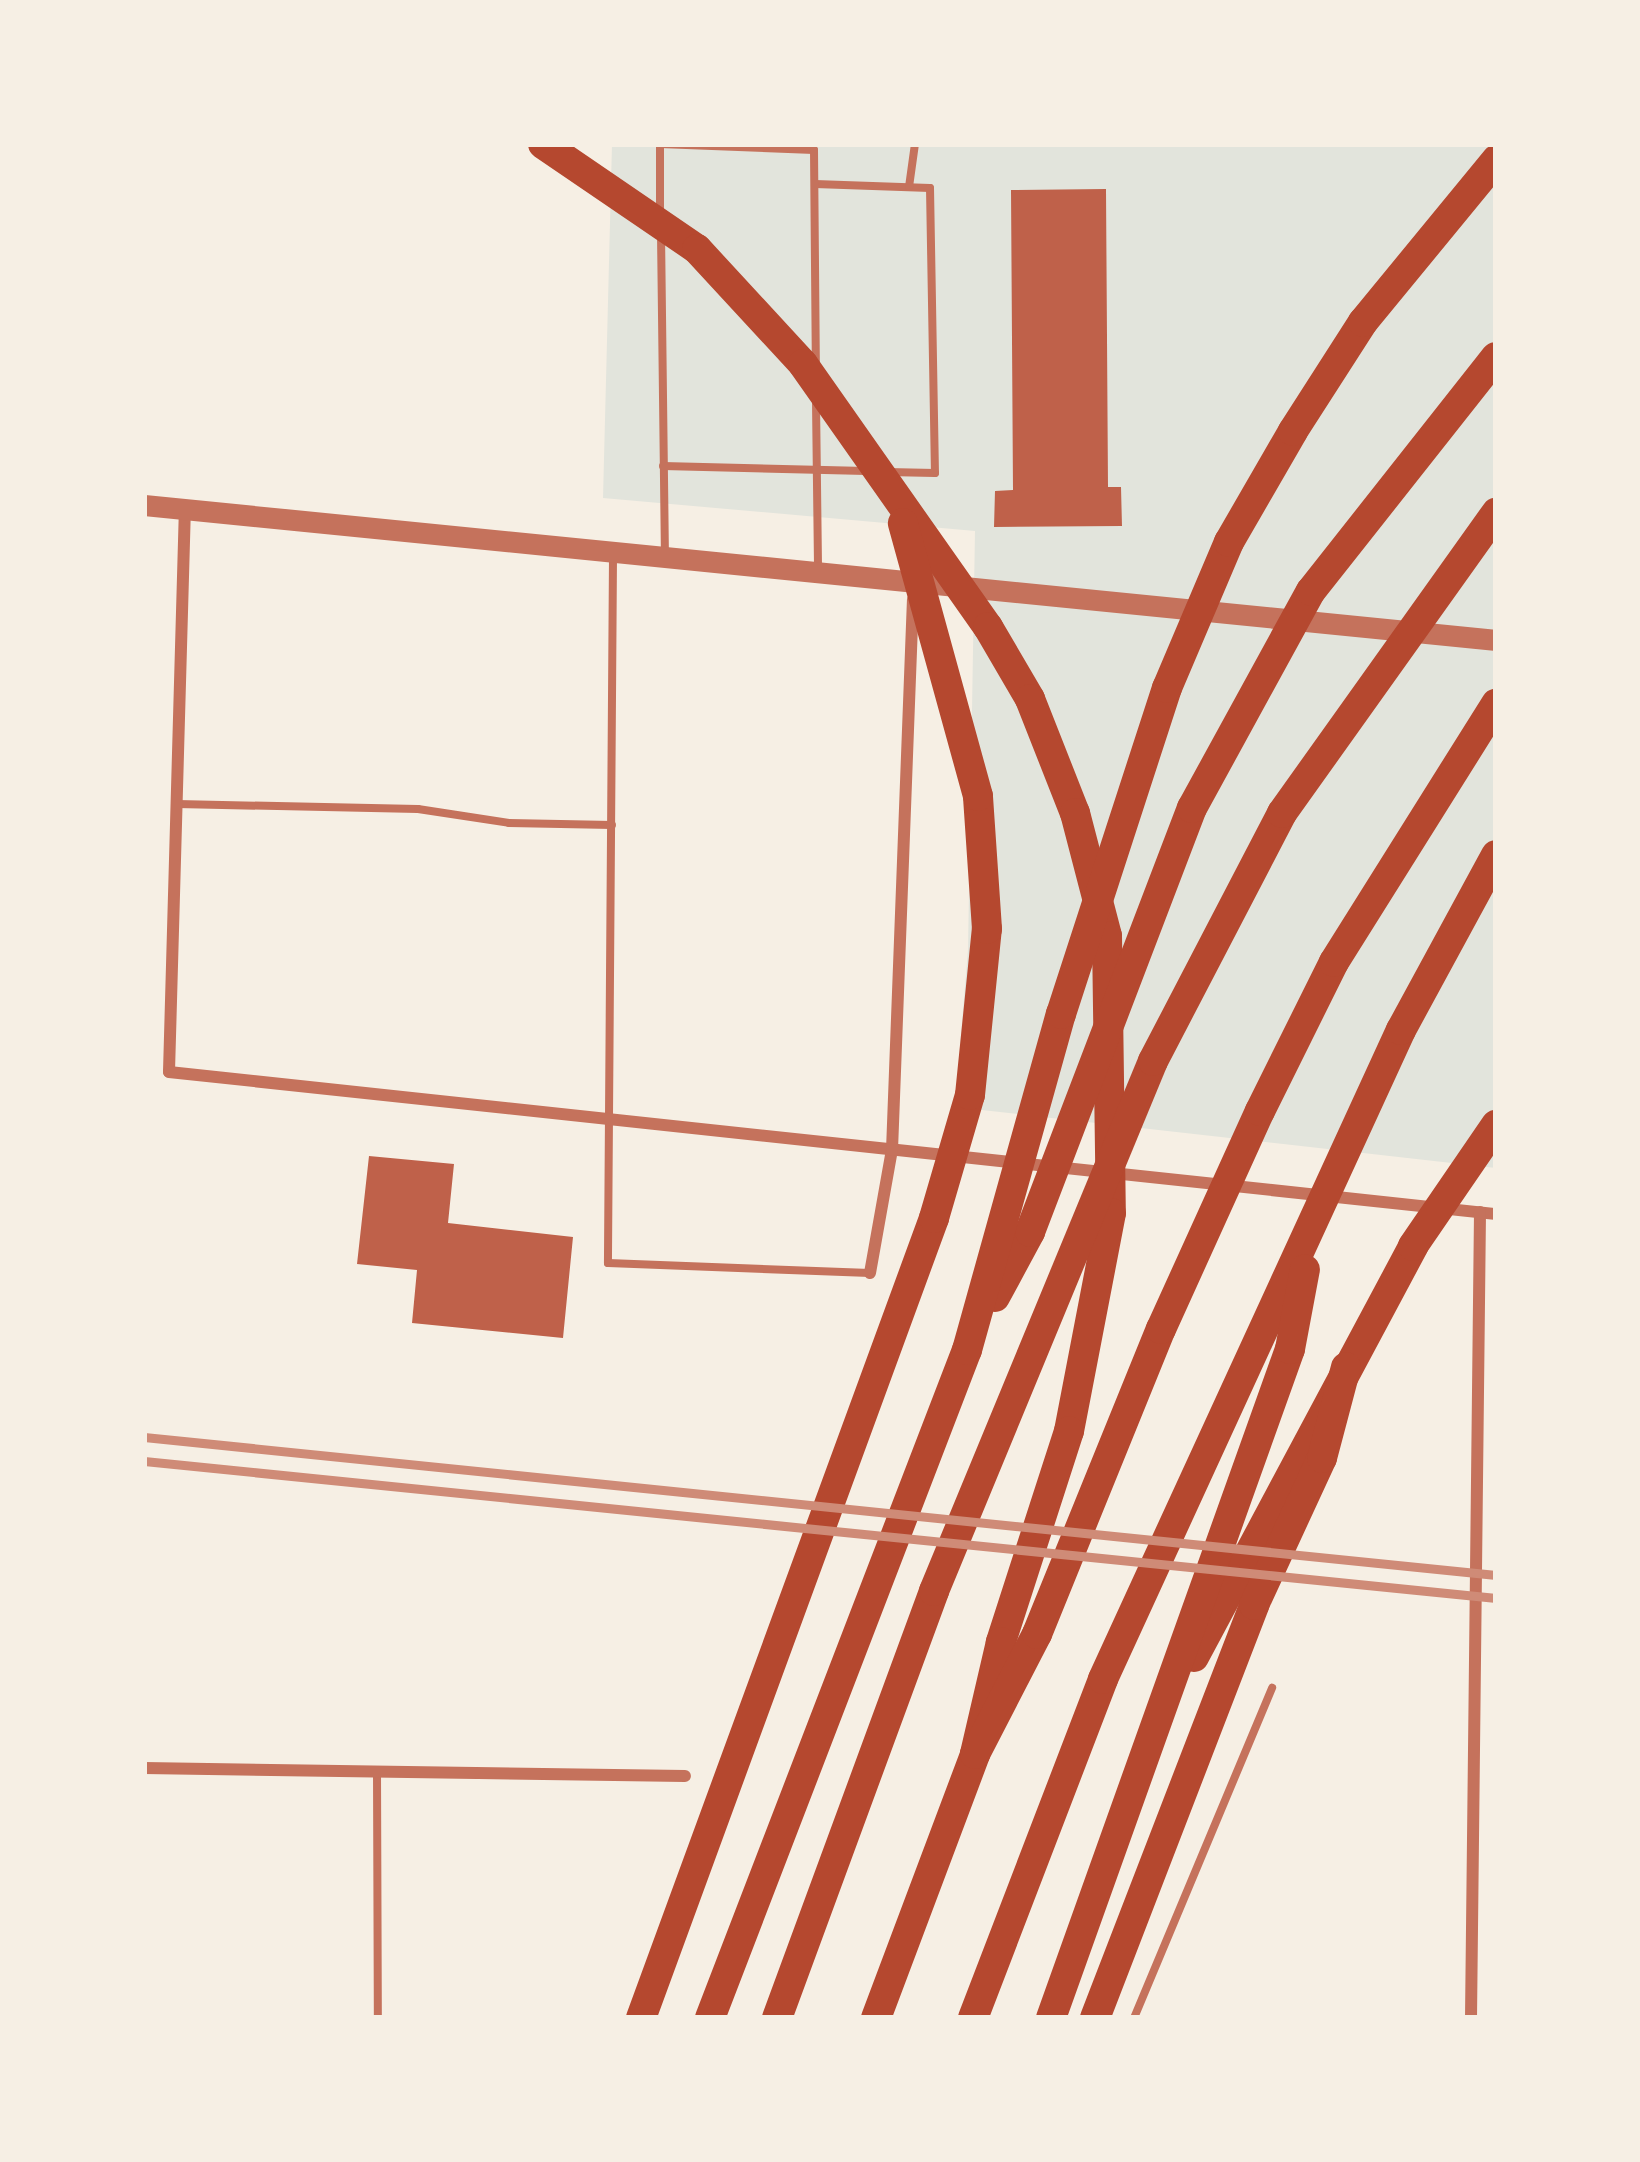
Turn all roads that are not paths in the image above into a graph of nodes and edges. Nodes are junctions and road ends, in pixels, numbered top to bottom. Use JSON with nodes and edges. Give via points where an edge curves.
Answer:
{"nodes":[{"id":1,"x":543,"y":144,"type":"edge"},
{"id":2,"x":659,"y":144,"type":"edge"},
{"id":3,"x":915,"y":144,"type":"edge"},
{"id":4,"x":1496,"y":160,"type":"edge"},
{"id":5,"x":815,"y":184,"type":"junction"},
{"id":6,"x":909,"y":187,"type":"junction"},
{"id":7,"x":1496,"y":357,"type":"edge"},
{"id":8,"x":664,"y":466,"type":"junction"},
{"id":9,"x":817,"y":470,"type":"junction"},
{"id":10,"x":896,"y":500,"type":"junction"},
{"id":11,"x":144,"y":505,"type":"edge"},
{"id":12,"x":184,"y":506,"type":"junction"},
{"id":13,"x":1496,"y":513,"type":"edge"},
{"id":14,"x":613,"y":549,"type":"junction"},
{"id":15,"x":664,"y":555,"type":"junction"},
{"id":16,"x":818,"y":570,"type":"junction"},
{"id":17,"x":914,"y":580,"type":"junction"},
{"id":18,"x":1496,"y":640,"type":"edge"},
{"id":19,"x":1496,"y":704,"type":"edge"},
{"id":20,"x":177,"y":804,"type":"junction"},
{"id":21,"x":611,"y":825,"type":"junction"},
{"id":22,"x":1496,"y":855,"type":"edge"},
{"id":23,"x":610,"y":1121,"type":"junction"},
{"id":24,"x":1496,"y":1125,"type":"edge"},
{"id":25,"x":892,"y":1150,"type":"junction"},
{"id":26,"x":1480,"y":1212,"type":"junction"},
{"id":27,"x":1496,"y":1214,"type":"edge"},
{"id":28,"x":1315,"y":1221,"type":"junction"},
{"id":29,"x":870,"y":1274,"type":"joint"},
{"id":30,"x":967,"y":1350,"type":"junction"},
{"id":31,"x":1346,"y":1367,"type":"junction"},
{"id":32,"x":1272,"y":1688,"type":"dead end"},
{"id":33,"x":1160,"y":1720,"type":"junction"},
{"id":34,"x":975,"y":1754,"type":"junction"},
{"id":35,"x":144,"y":1768,"type":"edge"},
{"id":36,"x":377,"y":1771,"type":"junction"},
{"id":37,"x":685,"y":1776,"type":"dead end"},
{"id":38,"x":378,"y":2018,"type":"edge"},
{"id":39,"x":641,"y":2018,"type":"edge"},
{"id":40,"x":710,"y":2018,"type":"edge"},
{"id":41,"x":777,"y":2018,"type":"edge"},
{"id":42,"x":875,"y":2018,"type":"edge"},
{"id":43,"x":973,"y":2018,"type":"edge"},
{"id":44,"x":1051,"y":2018,"type":"edge"},
{"id":45,"x":1096,"y":2018,"type":"edge"},
{"id":46,"x":1134,"y":2018,"type":"edge"},
{"id":47,"x":1471,"y":2018,"type":"edge"}],
"edges":[{"from":1,"to":10,"type":"highway","via":[[652,213],[760,313]]},
{"from":2,"to":5,"type":"lane","via":[[814,150]]},
{"from":2,"to":8,"type":"lane"},
{"from":3,"to":6,"type":"lane"},
{"from":4,"to":30,"type":"highway","via":[[1363,322],[1229,542],[1167,688],[1068,992]]},
{"from":5,"to":6,"type":"lane"},
{"from":5,"to":9,"type":"lane"},
{"from":6,"to":9,"type":"lane","via":[[930,188],[934,472]]},
{"from":7,"to":30,"type":"highway","via":[[1311,591],[1192,808],[1030,1232]]},
{"from":8,"to":9,"type":"lane"},
{"from":8,"to":15,"type":"lane"},
{"from":9,"to":16,"type":"lane"},
{"from":10,"to":34,"type":"highway","via":[[1030,699],[1075,814],[1107,936],[1111,1213],[1092,1337]]},
{"from":10,"to":39,"type":"highway","via":[[979,796],[987,929],[970,1095],[934,1218]]},
{"from":11,"to":12,"type":"street"},
{"from":12,"to":14,"type":"street"},
{"from":12,"to":20,"type":"street"},
{"from":13,"to":41,"type":"highway","via":[[1282,814],[1153,1061],[950,1550]]},
{"from":14,"to":15,"type":"street"},
{"from":14,"to":21,"type":"lane"},
{"from":15,"to":16,"type":"street"},
{"from":16,"to":17,"type":"street"},
{"from":17,"to":18,"type":"street"},
{"from":17,"to":25,"type":"street"},
{"from":19,"to":34,"type":"highway","via":[[1334,962],[1161,1328],[1037,1634]]},
{"from":20,"to":21,"type":"lane","via":[[418,809],[509,823]]},
{"from":20,"to":23,"type":"street","via":[[170,1072]]},
{"from":21,"to":23,"type":"lane"},
{"from":22,"to":28,"type":"highway","via":[[1401,1030]]},
{"from":23,"to":25,"type":"street"},
{"from":23,"to":29,"type":"lane","via":[[608,1263]]},
{"from":24,"to":31,"type":"highway","via":[[1413,1246]]},
{"from":25,"to":26,"type":"street"},
{"from":25,"to":29,"type":"street"},
{"from":26,"to":27,"type":"street"},
{"from":26,"to":47,"type":"street"},
{"from":28,"to":33,"type":"highway","via":[[1290,1349]]},
{"from":28,"to":43,"type":"highway","via":[[1103,1679]]},
{"from":30,"to":40,"type":"highway"},
{"from":31,"to":33,"type":"highway"},
{"from":31,"to":45,"type":"highway","via":[[1322,1458],[1254,1605]]},
{"from":32,"to":46,"type":"lane"},
{"from":33,"to":44,"type":"highway"},
{"from":34,"to":42,"type":"highway"},
{"from":35,"to":36,"type":"street"},
{"from":36,"to":37,"type":"street"},
{"from":36,"to":38,"type":"lane"}]}
